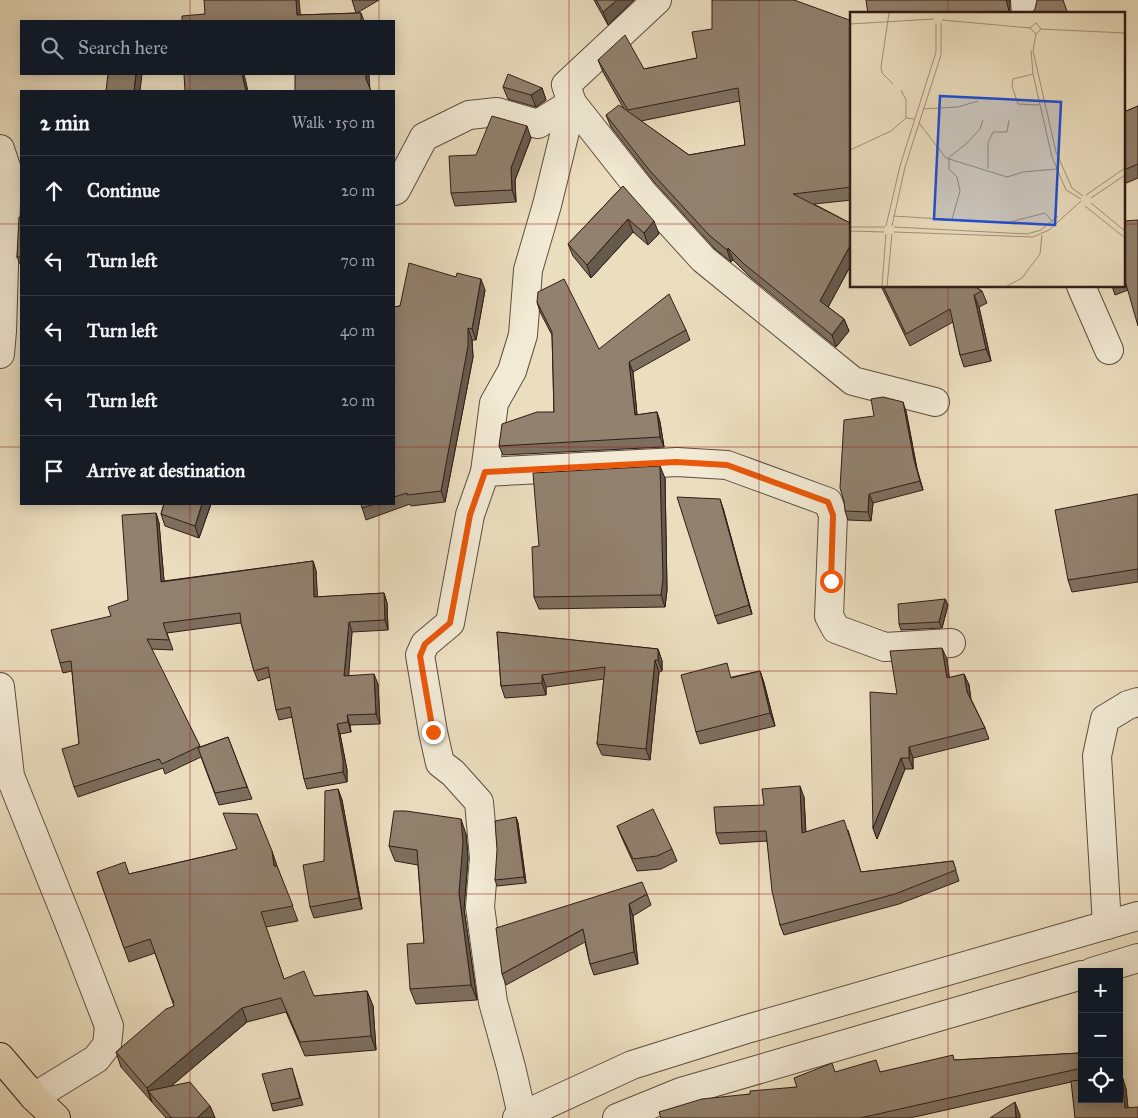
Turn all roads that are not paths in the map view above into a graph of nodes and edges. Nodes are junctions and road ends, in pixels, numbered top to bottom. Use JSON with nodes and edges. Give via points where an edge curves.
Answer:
{"nodes":[{"id":1,"x":657,"y":0,"type":"edge"},
{"id":2,"x":572,"y":103,"type":"junction"},
{"id":3,"x":9,"y":164,"type":"edge"},
{"id":4,"x":395,"y":190,"type":"edge"},
{"id":5,"x":1082,"y":288,"type":"edge"},
{"id":6,"x":1109,"y":350,"type":"dead end"},
{"id":7,"x":0,"y":354,"type":"edge"},
{"id":8,"x":935,"y":402,"type":"dead end"},
{"id":9,"x":485,"y":472,"type":"junction"},
{"id":10,"x":951,"y":643,"type":"dead end"},
{"id":11,"x":0,"y":687,"type":"edge"},
{"id":12,"x":1138,"y":702,"type":"edge"},
{"id":13,"x":1138,"y":916,"type":"edge"},
{"id":14,"x":1107,"y":925,"type":"junction"},
{"id":15,"x":1138,"y":958,"type":"edge"},
{"id":16,"x":1105,"y":968,"type":"edge"},
{"id":17,"x":1078,"y":976,"type":"edge"},
{"id":18,"x":0,"y":1057,"type":"edge"},
{"id":19,"x":34,"y":1097,"type":"junction"},
{"id":20,"x":519,"y":1117,"type":"edge"},
{"id":21,"x":56,"y":1118,"type":"edge"},
{"id":22,"x":617,"y":1118,"type":"edge"}],
"edges":[{"from":1,"to":2,"type":"street","via":[[566,85]]},
{"from":2,"to":4,"type":"street","via":[[538,124],[497,112],[469,115],[424,137]]},
{"from":2,"to":8,"type":"street","via":[[643,193],[702,259],[853,381]]},
{"from":2,"to":9,"type":"street","via":[[528,270],[522,334],[512,371],[494,402]]},
{"from":3,"to":7,"type":"street"},
{"from":5,"to":6,"type":"street"},
{"from":9,"to":10,"type":"street","via":[[676,462],[727,465],[828,502],[833,515],[829,616],[836,629],[885,647]]},
{"from":9,"to":20,"type":"street","via":[[470,515],[450,623],[425,644],[420,656],[440,763],[479,802],[484,858],[480,907],[493,1002],[511,1067]]},
{"from":11,"to":19,"type":"street","via":[[10,776],[109,1026],[107,1045],[96,1059]]},
{"from":12,"to":14,"type":"street","via":[[1105,719],[1097,756]]},
{"from":13,"to":14,"type":"street"},
{"from":14,"to":20,"type":"street","via":[[632,1065]]},
{"from":15,"to":16,"type":"street"},
{"from":17,"to":22,"type":"street","via":[[681,1092]]},
{"from":18,"to":19,"type":"main road"},
{"from":19,"to":21,"type":"main road"}]}
